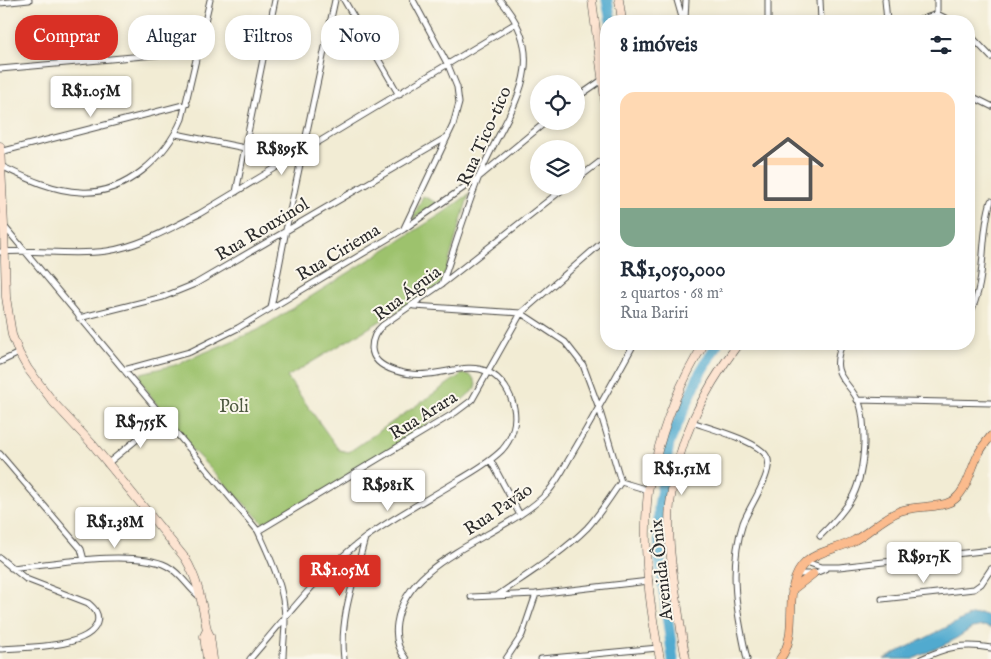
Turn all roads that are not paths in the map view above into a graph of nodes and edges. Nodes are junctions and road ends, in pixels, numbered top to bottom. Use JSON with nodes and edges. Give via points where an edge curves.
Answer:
{"nodes":[{"id":1,"x":29,"y":0,"type":"edge"},
{"id":2,"x":210,"y":0,"type":"edge"},
{"id":3,"x":275,"y":0,"type":"edge"},
{"id":4,"x":335,"y":0,"type":"edge"},
{"id":5,"x":344,"y":0,"type":"edge"},
{"id":6,"x":413,"y":0,"type":"edge"},
{"id":7,"x":500,"y":0,"type":"edge"},
{"id":8,"x":592,"y":0,"type":"edge"},
{"id":9,"x":619,"y":0,"type":"edge"},
{"id":10,"x":677,"y":0,"type":"edge"},
{"id":11,"x":686,"y":0,"type":"edge"},
{"id":12,"x":768,"y":0,"type":"edge"},
{"id":13,"x":820,"y":0,"type":"edge"},
{"id":14,"x":884,"y":0,"type":"edge"},
{"id":15,"x":937,"y":0,"type":"edge"},
{"id":16,"x":0,"y":3,"type":"edge"},
{"id":17,"x":937,"y":14,"type":"joint"},
{"id":18,"x":207,"y":15,"type":"edge"},
{"id":19,"x":621,"y":15,"type":"edge"},
{"id":20,"x":682,"y":15,"type":"edge"},
{"id":21,"x":685,"y":15,"type":"edge"},
{"id":22,"x":768,"y":15,"type":"edge"},
{"id":23,"x":821,"y":15,"type":"edge"},
{"id":24,"x":886,"y":15,"type":"edge"},
{"id":25,"x":934,"y":15,"type":"edge"},
{"id":26,"x":516,"y":23,"type":"junction"},
{"id":27,"x":975,"y":40,"type":"edge"},
{"id":28,"x":983,"y":48,"type":"junction"},
{"id":29,"x":600,"y":49,"type":"edge"},
{"id":30,"x":991,"y":50,"type":"edge"},
{"id":31,"x":128,"y":57,"type":"edge"},
{"id":32,"x":991,"y":57,"type":"edge"},
{"id":33,"x":197,"y":60,"type":"edge"},
{"id":34,"x":448,"y":65,"type":"junction"},
{"id":35,"x":0,"y":69,"type":"edge"},
{"id":36,"x":600,"y":82,"type":"edge"},
{"id":37,"x":585,"y":92,"type":"edge"},
{"id":38,"x":399,"y":94,"type":"junction"},
{"id":39,"x":975,"y":98,"type":"edge"},
{"id":40,"x":187,"y":104,"type":"junction"},
{"id":41,"x":991,"y":106,"type":"edge"},
{"id":42,"x":536,"y":130,"type":"edge"},
{"id":43,"x":176,"y":134,"type":"junction"},
{"id":44,"x":447,"y":137,"type":"junction"},
{"id":45,"x":0,"y":146,"type":"edge"},
{"id":46,"x":245,"y":148,"type":"junction"},
{"id":47,"x":304,"y":151,"type":"junction"},
{"id":48,"x":0,"y":152,"type":"edge"},
{"id":49,"x":600,"y":162,"type":"edge"},
{"id":50,"x":1,"y":166,"type":"edge"},
{"id":51,"x":585,"y":173,"type":"edge"},
{"id":52,"x":479,"y":177,"type":"junction"},
{"id":53,"x":236,"y":192,"type":"junction"},
{"id":54,"x":556,"y":195,"type":"edge"},
{"id":55,"x":991,"y":201,"type":"edge"},
{"id":56,"x":1,"y":208,"type":"edge"},
{"id":57,"x":4,"y":226,"type":"junction"},
{"id":58,"x":404,"y":229,"type":"junction"},
{"id":59,"x":286,"y":230,"type":"junction"},
{"id":60,"x":600,"y":243,"type":"edge"},
{"id":61,"x":25,"y":251,"type":"junction"},
{"id":62,"x":2,"y":252,"type":"edge"},
{"id":63,"x":442,"y":284,"type":"junction"},
{"id":64,"x":975,"y":301,"type":"edge"},
{"id":65,"x":413,"y":306,"type":"junction"},
{"id":66,"x":271,"y":308,"type":"junction"},
{"id":67,"x":522,"y":313,"type":"junction"},
{"id":68,"x":79,"y":318,"type":"junction"},
{"id":69,"x":631,"y":350,"type":"edge"},
{"id":70,"x":701,"y":350,"type":"edge"},
{"id":71,"x":734,"y":350,"type":"edge"},
{"id":72,"x":840,"y":350,"type":"edge"},
{"id":73,"x":19,"y":353,"type":"junction"},
{"id":74,"x":0,"y":362,"type":"edge"},
{"id":75,"x":124,"y":370,"type":"junction"},
{"id":76,"x":488,"y":371,"type":"junction"},
{"id":77,"x":858,"y":400,"type":"junction"},
{"id":78,"x":991,"y":403,"type":"edge"},
{"id":79,"x":599,"y":408,"type":"junction"},
{"id":80,"x":162,"y":418,"type":"junction"},
{"id":81,"x":692,"y":422,"type":"junction"},
{"id":82,"x":991,"y":436,"type":"edge"},
{"id":83,"x":988,"y":444,"type":"edge"},
{"id":84,"x":0,"y":454,"type":"edge"},
{"id":85,"x":491,"y":460,"type":"junction"},
{"id":86,"x":107,"y":464,"type":"junction"},
{"id":87,"x":621,"y":482,"type":"junction"},
{"id":88,"x":648,"y":490,"type":"junction"},
{"id":89,"x":520,"y":515,"type":"junction"},
{"id":90,"x":258,"y":531,"type":"junction"},
{"id":91,"x":820,"y":536,"type":"dead end"},
{"id":92,"x":366,"y":538,"type":"junction"},
{"id":93,"x":991,"y":550,"type":"edge"},
{"id":94,"x":0,"y":558,"type":"edge"},
{"id":95,"x":84,"y":560,"type":"junction"},
{"id":96,"x":806,"y":562,"type":"junction"},
{"id":97,"x":10,"y":568,"type":"junction"},
{"id":98,"x":828,"y":568,"type":"junction"},
{"id":99,"x":991,"y":569,"type":"edge"},
{"id":100,"x":798,"y":574,"type":"junction"},
{"id":101,"x":814,"y":574,"type":"junction"},
{"id":102,"x":649,"y":581,"type":"junction"},
{"id":103,"x":792,"y":590,"type":"junction"},
{"id":104,"x":536,"y":594,"type":"junction"},
{"id":105,"x":498,"y":595,"type":"junction"},
{"id":106,"x":200,"y":597,"type":"junction"},
{"id":107,"x":471,"y":597,"type":"dead end"},
{"id":108,"x":882,"y":599,"type":"dead end"},
{"id":109,"x":285,"y":618,"type":"junction"},
{"id":110,"x":206,"y":630,"type":"junction"},
{"id":111,"x":658,"y":648,"type":"junction"},
{"id":112,"x":991,"y":648,"type":"edge"},
{"id":113,"x":0,"y":649,"type":"edge"},
{"id":114,"x":595,"y":656,"type":"edge"},
{"id":115,"x":207,"y":659,"type":"edge"},
{"id":116,"x":213,"y":659,"type":"edge"},
{"id":117,"x":250,"y":659,"type":"edge"},
{"id":118,"x":283,"y":659,"type":"edge"},
{"id":119,"x":344,"y":659,"type":"edge"},
{"id":120,"x":406,"y":659,"type":"edge"},
{"id":121,"x":506,"y":659,"type":"edge"},
{"id":122,"x":541,"y":659,"type":"edge"},
{"id":123,"x":660,"y":659,"type":"edge"},
{"id":124,"x":686,"y":659,"type":"edge"},
{"id":125,"x":748,"y":659,"type":"edge"},
{"id":126,"x":780,"y":659,"type":"edge"},
{"id":127,"x":921,"y":659,"type":"edge"}],
"edges":[{"from":1,"to":16,"type":"street"},
{"from":2,"to":18,"type":"street"},
{"from":3,"to":46,"type":"street"},
{"from":4,"to":47,"type":"street"},
{"from":5,"to":38,"type":"street"},
{"from":6,"to":34,"type":"street"},
{"from":7,"to":26,"type":"street","name":"Rua Tico-tico"},
{"from":8,"to":29,"type":"main road"},
{"from":9,"to":19,"type":"main road"},
{"from":10,"to":20,"type":"street"},
{"from":11,"to":21,"type":"street"},
{"from":12,"to":22,"type":"street"},
{"from":13,"to":23,"type":"street"},
{"from":14,"to":24,"type":"street"},
{"from":15,"to":17,"type":"street"},
{"from":17,"to":25,"type":"street"},
{"from":26,"to":34,"type":"street"},
{"from":26,"to":52,"type":"street","name":"Rua Tico-tico","via":[[525,51],[523,83]]},
{"from":27,"to":28,"type":"street"},
{"from":28,"to":30,"type":"street"},
{"from":28,"to":32,"type":"street"},
{"from":31,"to":35,"type":"street"},
{"from":33,"to":40,"type":"street"},
{"from":34,"to":38,"type":"street"},
{"from":34,"to":44,"type":"street","via":[[457,87],[459,103]]},
{"from":36,"to":37,"type":"street"},
{"from":38,"to":47,"type":"street"},
{"from":39,"to":41,"type":"street"},
{"from":40,"to":43,"type":"street"},
{"from":40,"to":48,"type":"street"},
{"from":42,"to":52,"type":"street","name":"Rua Ciriema"},
{"from":43,"to":46,"type":"street"},
{"from":43,"to":50,"type":"street","via":[[141,171],[110,188],[83,192],[59,189]]},
{"from":44,"to":58,"type":"street"},
{"from":44,"to":59,"type":"street","name":"Rua Rouxinol"},
{"from":45,"to":48,"type":"main road"},
{"from":46,"to":53,"type":"street"},
{"from":47,"to":53,"type":"street"},
{"from":47,"to":59,"type":"street"},
{"from":48,"to":50,"type":"main road"},
{"from":49,"to":51,"type":"street"},
{"from":50,"to":56,"type":"main road"},
{"from":52,"to":58,"type":"street","name":"Rua Ciriema"},
{"from":52,"to":63,"type":"street","name":"Rua Tico-tico"},
{"from":53,"to":61,"type":"street","via":[[158,235],[120,248],[87,253]]},
{"from":54,"to":63,"type":"street","name":"Rua Águia"},
{"from":55,"to":64,"type":"street"},
{"from":56,"to":57,"type":"main road"},
{"from":57,"to":61,"type":"street"},
{"from":57,"to":62,"type":"main road"},
{"from":58,"to":66,"type":"street","name":"Rua Ciriema"},
{"from":59,"to":66,"type":"street"},
{"from":59,"to":68,"type":"street","name":"Rua Rouxinol","via":[[195,284],[162,297]]},
{"from":60,"to":67,"type":"street","name":"Rua Arara"},
{"from":61,"to":62,"type":"street"},
{"from":61,"to":68,"type":"street"},
{"from":62,"to":73,"type":"main road","via":[[12,336]]},
{"from":63,"to":65,"type":"street","name":"Rua Águia"},
{"from":65,"to":67,"type":"street"},
{"from":65,"to":76,"type":"street","name":"Rua Águia","via":[[377,332],[372,346],[378,362],[419,375],[460,369]]},
{"from":66,"to":75,"type":"street","name":"Rua Ciriema","via":[[202,347]]},
{"from":67,"to":76,"type":"street","name":"Rua Arara"},
{"from":67,"to":79,"type":"street","via":[[574,351],[584,365]]},
{"from":68,"to":75,"type":"street"},
{"from":69,"to":79,"type":"street","name":"Rua Pavão"},
{"from":70,"to":88,"type":"main road","name":"Avenida Ônix","via":[[681,384],[669,415]]},
{"from":71,"to":81,"type":"main road","name":"Avenida Ônix","via":[[714,377]]},
{"from":72,"to":77,"type":"street","via":[[841,378]]},
{"from":73,"to":74,"type":"street"},
{"from":73,"to":86,"type":"main road","via":[[50,398]]},
{"from":75,"to":80,"type":"street"},
{"from":76,"to":85,"type":"street","via":[[506,388],[515,410],[513,432]]},
{"from":76,"to":90,"type":"street","name":"Rua Arara","via":[[472,400],[456,412]]},
{"from":77,"to":78,"type":"street"},
{"from":77,"to":91,"type":"street","via":[[864,428],[859,480],[851,502]]},
{"from":79,"to":87,"type":"street"},
{"from":79,"to":89,"type":"street","name":"Rua Pavão","via":[[551,487]]},
{"from":80,"to":86,"type":"street"},
{"from":80,"to":90,"type":"street"},
{"from":81,"to":124,"type":"main road","name":"Avenida Ônix","via":[[677,466],[669,526]]},
{"from":81,"to":125,"type":"street","via":[[751,444],[768,459],[768,470],[743,524],[735,563],[736,598]]},
{"from":82,"to":83,"type":"main road"},
{"from":83,"to":96,"type":"main road","via":[[953,501],[899,512],[854,540]]},
{"from":84,"to":95,"type":"street","via":[[81,549]]},
{"from":85,"to":89,"type":"street"},
{"from":85,"to":92,"type":"street"},
{"from":86,"to":106,"type":"main road","via":[[185,558],[195,576]]},
{"from":87,"to":88,"type":"street"},
{"from":87,"to":105,"type":"street","via":[[577,537]]},
{"from":88,"to":102,"type":"main road","name":"Avenida Ônix"},
{"from":89,"to":120,"type":"street","name":"Rua Pavão","via":[[437,565],[413,588],[400,610],[396,628],[398,644]]},
{"from":90,"to":109,"type":"street","via":[[272,561]]},
{"from":92,"to":109,"type":"street","via":[[332,568]]},
{"from":92,"to":119,"type":"street","via":[[344,618]]},
{"from":93,"to":98,"type":"street"},
{"from":94,"to":97,"type":"street"},
{"from":95,"to":97,"type":"street"},
{"from":95,"to":106,"type":"street","via":[[158,562],[172,569]]},
{"from":96,"to":98,"type":"street"},
{"from":96,"to":100,"type":"main road"},
{"from":97,"to":113,"type":"street","via":[[33,582],[88,603],[95,610],[97,621],[91,631],[78,640]]},
{"from":98,"to":101,"type":"street"},
{"from":99,"to":108,"type":"street","via":[[975,589]]},
{"from":100,"to":101,"type":"street"},
{"from":100,"to":103,"type":"main road"},
{"from":101,"to":103,"type":"main road"},
{"from":102,"to":104,"type":"street"},
{"from":102,"to":111,"type":"main road","name":"Avenida Ônix"},
{"from":103,"to":126,"type":"main road","via":[[790,639]]},
{"from":104,"to":105,"type":"street"},
{"from":104,"to":121,"type":"street","via":[[522,635]]},
{"from":105,"to":107,"type":"street"},
{"from":106,"to":110,"type":"main road"},
{"from":109,"to":117,"type":"street"},
{"from":109,"to":118,"type":"street"},
{"from":110,"to":115,"type":"main road"},
{"from":110,"to":116,"type":"main road"},
{"from":111,"to":114,"type":"street"},
{"from":111,"to":123,"type":"main road","name":"Avenida Ônix"},
{"from":112,"to":127,"type":"street","via":[[956,646]]},
{"from":114,"to":122,"type":"street"}]}
